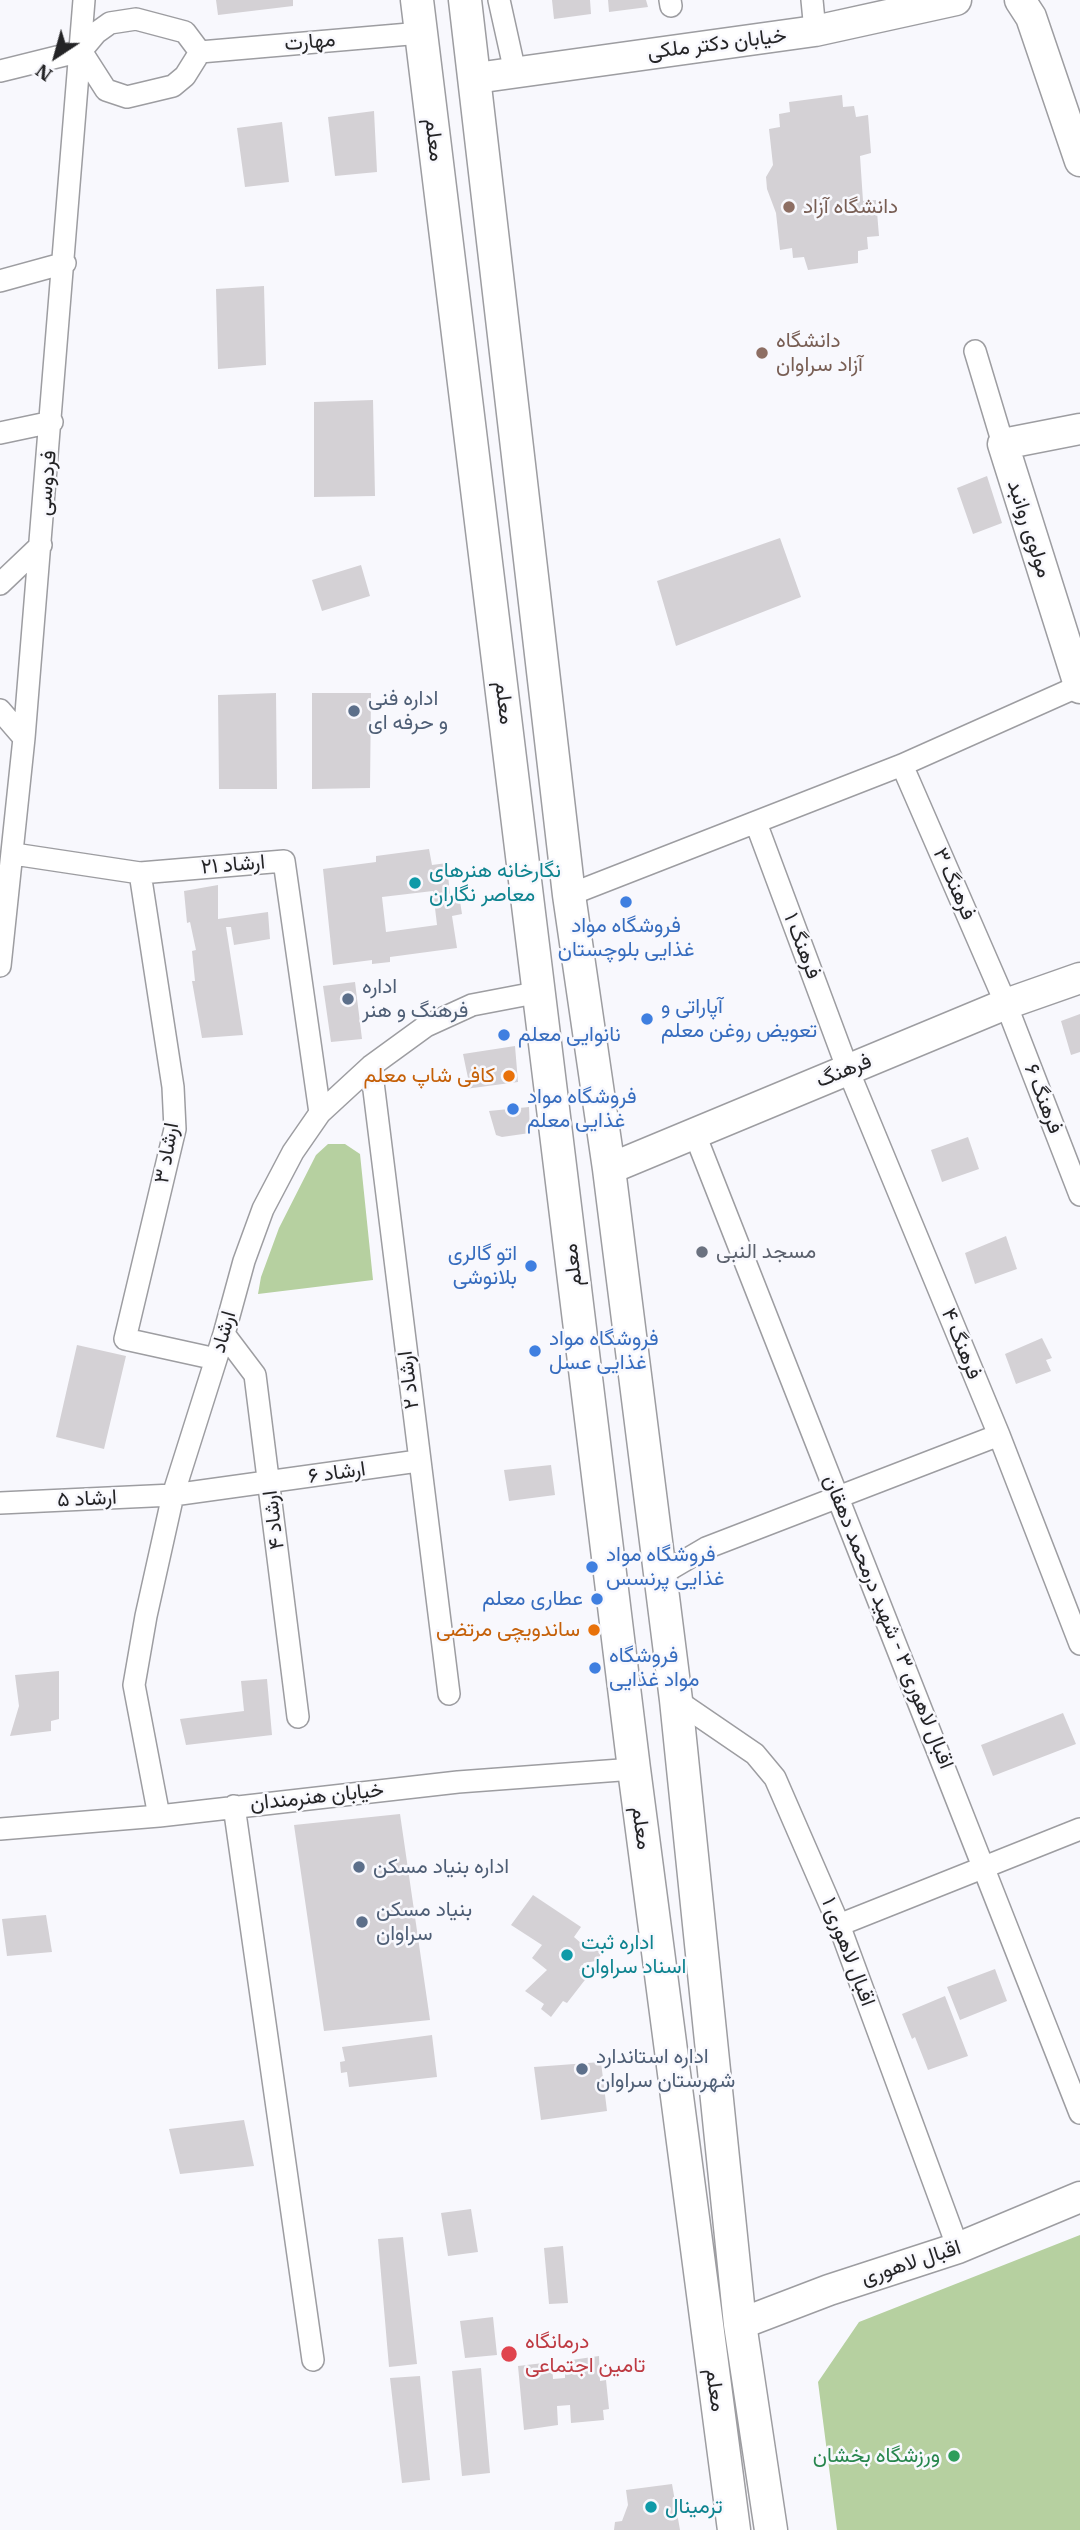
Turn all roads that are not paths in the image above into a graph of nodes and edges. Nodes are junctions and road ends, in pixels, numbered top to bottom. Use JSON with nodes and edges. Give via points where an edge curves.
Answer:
{"nodes":[{"id":1,"x":85,"y":0,"type":"edge"},
{"id":2,"x":417,"y":0,"type":"edge"},
{"id":3,"x":466,"y":0,"type":"edge"},
{"id":4,"x":499,"y":0,"type":"edge"},
{"id":5,"x":812,"y":0,"type":"edge"},
{"id":6,"x":956,"y":0,"type":"edge"},
{"id":7,"x":1020,"y":0,"type":"edge"},
{"id":8,"x":815,"y":31,"type":"junction"},
{"id":9,"x":421,"y":33,"type":"junction"},
{"id":10,"x":81,"y":51,"type":"junction"},
{"id":11,"x":200,"y":52,"type":"junction"},
{"id":12,"x":0,"y":71,"type":"edge"},
{"id":13,"x":515,"y":72,"type":"junction"},
{"id":14,"x":476,"y":78,"type":"junction"},
{"id":15,"x":1074,"y":125,"type":"edge"},
{"id":16,"x":1080,"y":161,"type":"edge"},
{"id":17,"x":65,"y":263,"type":"junction"},
{"id":18,"x":0,"y":281,"type":"edge"},
{"id":19,"x":975,"y":351,"type":"dead end"},
{"id":20,"x":52,"y":422,"type":"junction"},
{"id":21,"x":1080,"y":429,"type":"edge"},
{"id":22,"x":0,"y":433,"type":"edge"},
{"id":23,"x":1003,"y":444,"type":"junction"},
{"id":24,"x":41,"y":545,"type":"junction"},
{"id":25,"x":0,"y":584,"type":"edge"},
{"id":26,"x":1080,"y":687,"type":"edge"},
{"id":27,"x":0,"y":710,"type":"edge"},
{"id":28,"x":24,"y":738,"type":"junction"},
{"id":29,"x":902,"y":765,"type":"junction"},
{"id":30,"x":756,"y":823,"type":"junction"},
{"id":31,"x":14,"y":854,"type":"junction"},
{"id":32,"x":140,"y":873,"type":"junction"},
{"id":33,"x":569,"y":895,"type":"junction"},
{"id":34,"x":1,"y":954,"type":"edge"},
{"id":35,"x":1080,"y":978,"type":"edge"},
{"id":36,"x":540,"y":992,"type":"junction"},
{"id":37,"x":1006,"y":1004,"type":"junction"},
{"id":38,"x":371,"y":1066,"type":"junction"},
{"id":39,"x":849,"y":1070,"type":"junction"},
{"id":40,"x":320,"y":1113,"type":"junction"},
{"id":41,"x":694,"y":1132,"type":"junction"},
{"id":42,"x":609,"y":1169,"type":"junction"},
{"id":43,"x":562,"y":1173,"type":"junction"},
{"id":44,"x":1080,"y":1195,"type":"edge"},
{"id":45,"x":224,"y":1334,"type":"junction"},
{"id":46,"x":216,"y":1359,"type":"junction"},
{"id":47,"x":999,"y":1435,"type":"junction"},
{"id":48,"x":418,"y":1461,"type":"junction"},
{"id":49,"x":270,"y":1483,"type":"junction"},
{"id":50,"x":173,"y":1495,"type":"junction"},
{"id":51,"x":839,"y":1498,"type":"junction"},
{"id":52,"x":0,"y":1503,"type":"edge"},
{"id":53,"x":660,"y":1575,"type":"junction"},
{"id":54,"x":1080,"y":1644,"type":"edge"},
{"id":55,"x":449,"y":1694,"type":"dead end"},
{"id":56,"x":676,"y":1700,"type":"junction"},
{"id":57,"x":298,"y":1717,"type":"dead end"},
{"id":58,"x":634,"y":1769,"type":"junction"},
{"id":59,"x":234,"y":1806,"type":"junction"},
{"id":60,"x":159,"y":1815,"type":"junction"},
{"id":61,"x":0,"y":1829,"type":"edge"},
{"id":62,"x":1080,"y":1829,"type":"edge"},
{"id":63,"x":985,"y":1867,"type":"junction"},
{"id":64,"x":839,"y":1925,"type":"junction"},
{"id":65,"x":1080,"y":2113,"type":"edge"},
{"id":66,"x":1080,"y":2197,"type":"edge"},
{"id":67,"x":958,"y":2248,"type":"junction"},
{"id":68,"x":740,"y":2325,"type":"junction"},
{"id":69,"x":313,"y":2360,"type":"dead end"},
{"id":70,"x":734,"y":2530,"type":"edge"},
{"id":71,"x":771,"y":2530,"type":"edge"}],
"edges":[{"from":1,"to":10,"type":"street","name":"فردوسی"},
{"from":2,"to":9,"type":"main road","name":"معلم"},
{"from":3,"to":14,"type":"main road","name":"معلم"},
{"from":4,"to":13,"type":"street"},
{"from":5,"to":8,"type":"street"},
{"from":6,"to":8,"type":"street","name":"خیابان دکتر ملکی"},
{"from":7,"to":15,"type":"street"},
{"from":8,"to":13,"type":"street","name":"خیابان دکتر ملکی"},
{"from":9,"to":11,"type":"street","name":"مهارت"},
{"from":9,"to":36,"type":"main road","name":"معلم"},
{"from":10,"to":11,"type":"street","via":[[110,23],[136,19],[185,32]]},
{"from":10,"to":11,"type":"street","via":[[106,90],[127,97],[173,86]]},
{"from":10,"to":12,"type":"street"},
{"from":10,"to":17,"type":"street","name":"فردوسی"},
{"from":13,"to":14,"type":"street","name":"خیابان دکتر ملکی"},
{"from":14,"to":33,"type":"main road","name":"معلم"},
{"from":15,"to":16,"type":"street"},
{"from":17,"to":18,"type":"street"},
{"from":17,"to":20,"type":"street","name":"فردوسی"},
{"from":19,"to":23,"type":"street"},
{"from":20,"to":22,"type":"street"},
{"from":20,"to":24,"type":"street","name":"فردوسی"},
{"from":21,"to":23,"type":"street"},
{"from":23,"to":26,"type":"street","name":"مولوی روانبد"},
{"from":24,"to":25,"type":"street"},
{"from":24,"to":28,"type":"street","name":"فردوسی"},
{"from":26,"to":29,"type":"street"},
{"from":27,"to":28,"type":"street"},
{"from":28,"to":31,"type":"street","name":"فردوسی"},
{"from":29,"to":30,"type":"street"},
{"from":29,"to":37,"type":"street","name":"فرهنگ ۳"},
{"from":30,"to":33,"type":"street"},
{"from":30,"to":39,"type":"street","name":"فرهنگ ۱"},
{"from":31,"to":32,"type":"street","name":"ارشاد ۲۱"},
{"from":31,"to":34,"type":"street","name":"فردوسی"},
{"from":32,"to":40,"type":"street","name":"ارشاد ۲۱","via":[[284,861]]},
{"from":32,"to":46,"type":"street","name":"ارشاد ۳","via":[[176,1129],[125,1339]]},
{"from":33,"to":42,"type":"main road","name":"معلم"},
{"from":35,"to":37,"type":"street","name":"فرهنگ"},
{"from":36,"to":38,"type":"street","name":"ارشاد","via":[[472,1005],[426,1026]]},
{"from":36,"to":43,"type":"main road","name":"معلم"},
{"from":37,"to":39,"type":"street","name":"فرهنگ"},
{"from":37,"to":44,"type":"street","name":"فرهنگ ۶"},
{"from":38,"to":40,"type":"street","name":"ارشاد"},
{"from":38,"to":48,"type":"street","name":"ارشاد ۲"},
{"from":39,"to":41,"type":"street","name":"فرهنگ"},
{"from":39,"to":47,"type":"street","name":"فرهنگ ۴"},
{"from":40,"to":45,"type":"street","name":"ارشاد","via":[[263,1209]]},
{"from":41,"to":42,"type":"street","name":"فرهنگ"},
{"from":41,"to":51,"type":"street","name":"اقبال لاهوری ۳ - شهید درمحمد دهقان"},
{"from":42,"to":43,"type":"main road"},
{"from":42,"to":53,"type":"main road","name":"معلم"},
{"from":43,"to":58,"type":"main road","name":"معلم"},
{"from":45,"to":46,"type":"street","name":"ارشاد"},
{"from":45,"to":49,"type":"street","name":"ارشاد ۴","via":[[255,1375]]},
{"from":46,"to":50,"type":"street","name":"ارشاد"},
{"from":47,"to":51,"type":"street"},
{"from":47,"to":54,"type":"street","name":"فرهنگ ۴"},
{"from":48,"to":49,"type":"street","name":"ارشاد ۶"},
{"from":48,"to":55,"type":"street","name":"ارشاد ۲"},
{"from":49,"to":50,"type":"street","name":"ارشاد ۶"},
{"from":49,"to":57,"type":"street","name":"ارشاد ۴"},
{"from":50,"to":52,"type":"street","name":"ارشاد ۵"},
{"from":50,"to":60,"type":"street","name":"ارشاد","via":[[134,1685]]},
{"from":51,"to":53,"type":"street","via":[[706,1548]]},
{"from":51,"to":63,"type":"street","name":"اقبال لاهوری ۳ - شهید درمحمد دهقان"},
{"from":53,"to":56,"type":"main road","name":"معلم"},
{"from":56,"to":64,"type":"street","name":"اقبال لاهوری ۱","via":[[755,1755],[775,1778]]},
{"from":56,"to":68,"type":"main road","name":"معلم"},
{"from":58,"to":59,"type":"street","name":"خیابان هنرمندان"},
{"from":58,"to":70,"type":"main road","name":"معلم"},
{"from":59,"to":60,"type":"street","name":"خیابان هنرمندان"},
{"from":59,"to":69,"type":"street"},
{"from":60,"to":61,"type":"street","name":"خیابان هنرمندان"},
{"from":62,"to":63,"type":"street"},
{"from":63,"to":64,"type":"street"},
{"from":63,"to":65,"type":"street","name":"اقبال لاهوری ۳ - شهید درمحمد دهقان"},
{"from":64,"to":67,"type":"street","name":"اقبال لاهوری ۱"},
{"from":66,"to":67,"type":"street","name":"اقبال لاهوری"},
{"from":67,"to":68,"type":"street","name":"اقبال لاهوری"},
{"from":68,"to":71,"type":"main road","name":"معلم"}]}
